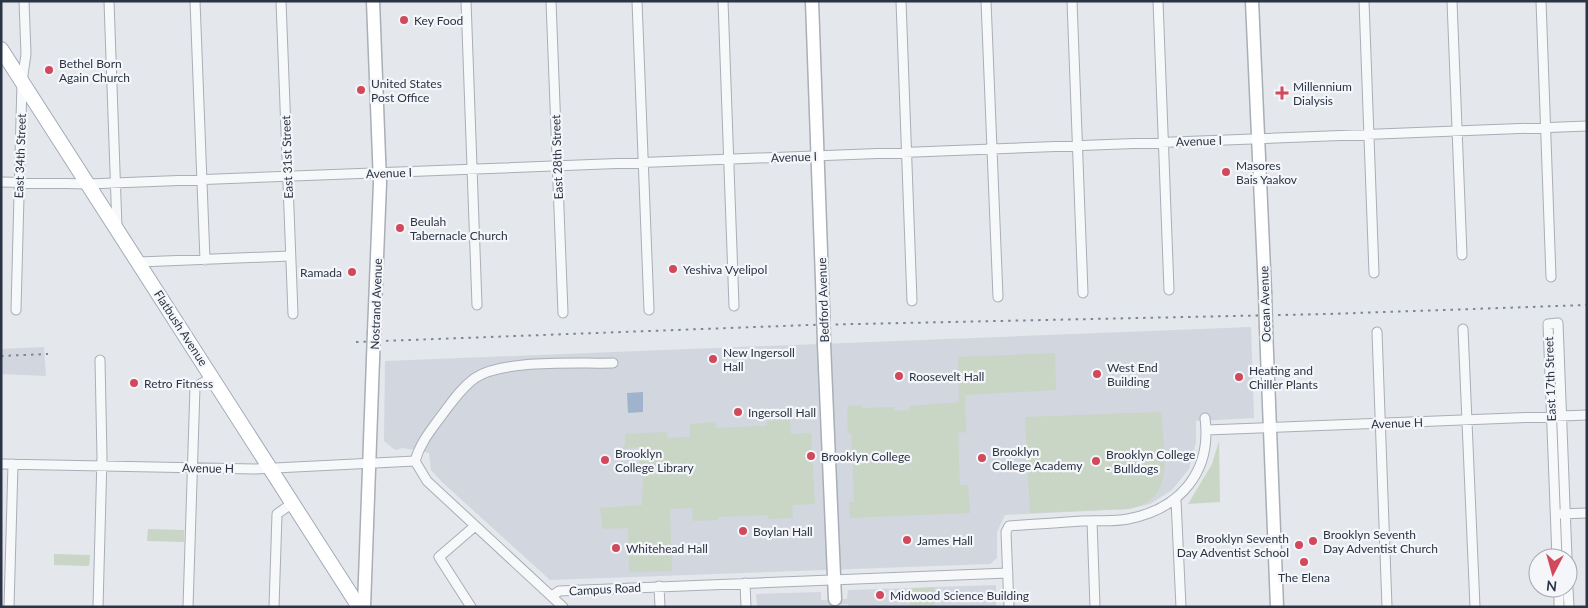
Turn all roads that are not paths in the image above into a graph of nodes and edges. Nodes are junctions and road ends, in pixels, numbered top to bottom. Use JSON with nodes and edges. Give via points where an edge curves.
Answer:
{"nodes":[{"id":1,"x":24,"y":1,"type":"edge"},
{"id":2,"x":110,"y":1,"type":"edge"},
{"id":3,"x":195,"y":1,"type":"edge"},
{"id":4,"x":281,"y":1,"type":"edge"},
{"id":5,"x":373,"y":1,"type":"edge"},
{"id":6,"x":466,"y":1,"type":"edge"},
{"id":7,"x":551,"y":1,"type":"edge"},
{"id":8,"x":637,"y":1,"type":"edge"},
{"id":9,"x":723,"y":1,"type":"edge"},
{"id":10,"x":812,"y":1,"type":"edge"},
{"id":11,"x":901,"y":1,"type":"edge"},
{"id":12,"x":986,"y":1,"type":"edge"},
{"id":13,"x":1072,"y":1,"type":"edge"},
{"id":14,"x":1158,"y":1,"type":"edge"},
{"id":15,"x":1252,"y":1,"type":"edge"},
{"id":16,"x":1364,"y":1,"type":"edge"},
{"id":17,"x":1452,"y":1,"type":"edge"},
{"id":18,"x":1541,"y":1,"type":"edge"},
{"id":19,"x":1,"y":50,"type":"edge"},
{"id":20,"x":22,"y":82,"type":"junction"},
{"id":21,"x":1587,"y":126,"type":"edge"},
{"id":22,"x":1545,"y":128,"type":"junction"},
{"id":23,"x":1457,"y":132,"type":"junction"},
{"id":24,"x":1370,"y":135,"type":"junction"},
{"id":25,"x":1259,"y":139,"type":"junction"},
{"id":26,"x":1163,"y":143,"type":"junction"},
{"id":27,"x":1078,"y":146,"type":"junction"},
{"id":28,"x":992,"y":150,"type":"junction"},
{"id":29,"x":906,"y":153,"type":"junction"},
{"id":30,"x":818,"y":156,"type":"junction"},
{"id":31,"x":729,"y":160,"type":"junction"},
{"id":32,"x":643,"y":163,"type":"junction"},
{"id":33,"x":558,"y":166,"type":"junction"},
{"id":34,"x":472,"y":170,"type":"junction"},
{"id":35,"x":380,"y":173,"type":"junction"},
{"id":36,"x":288,"y":177,"type":"junction"},
{"id":37,"x":202,"y":180,"type":"junction"},
{"id":38,"x":1,"y":182,"type":"edge"},
{"id":39,"x":19,"y":183,"type":"junction"},
{"id":40,"x":116,"y":183,"type":"junction"},
{"id":41,"x":88,"y":184,"type":"junction"},
{"id":42,"x":117,"y":229,"type":"junction"},
{"id":43,"x":290,"y":256,"type":"junction"},
{"id":44,"x":1462,"y":256,"type":"dead end"},
{"id":45,"x":205,"y":260,"type":"junction"},
{"id":46,"x":139,"y":262,"type":"junction"},
{"id":47,"x":1374,"y":273,"type":"dead end"},
{"id":48,"x":1551,"y":277,"type":"dead end"},
{"id":49,"x":1169,"y":290,"type":"dead end"},
{"id":50,"x":1083,"y":294,"type":"dead end"},
{"id":51,"x":998,"y":297,"type":"dead end"},
{"id":52,"x":912,"y":301,"type":"dead end"},
{"id":53,"x":477,"y":305,"type":"dead end"},
{"id":54,"x":734,"y":306,"type":"dead end"},
{"id":55,"x":16,"y":310,"type":"dead end"},
{"id":56,"x":649,"y":310,"type":"dead end"},
{"id":57,"x":563,"y":313,"type":"dead end"},
{"id":58,"x":293,"y":314,"type":"dead end"},
{"id":59,"x":1463,"y":329,"type":"dead end"},
{"id":60,"x":1377,"y":332,"type":"dead end"},
{"id":61,"x":100,"y":360,"type":"dead end"},
{"id":62,"x":613,"y":363,"type":"dead end"},
{"id":63,"x":213,"y":377,"type":"junction"},
{"id":64,"x":1587,"y":415,"type":"edge"},
{"id":65,"x":1561,"y":416,"type":"junction"},
{"id":66,"x":1552,"y":417,"type":"junction"},
{"id":67,"x":1205,"y":418,"type":"dead end"},
{"id":68,"x":1467,"y":420,"type":"junction"},
{"id":69,"x":1380,"y":423,"type":"junction"},
{"id":70,"x":1270,"y":428,"type":"junction"},
{"id":71,"x":1207,"y":430,"type":"junction"},
{"id":72,"x":414,"y":461,"type":"junction"},
{"id":73,"x":369,"y":462,"type":"junction"},
{"id":74,"x":1,"y":464,"type":"edge"},
{"id":75,"x":13,"y":464,"type":"junction"},
{"id":76,"x":102,"y":466,"type":"junction"},
{"id":77,"x":192,"y":468,"type":"junction"},
{"id":78,"x":271,"y":468,"type":"junction"},
{"id":79,"x":1176,"y":500,"type":"junction"},
{"id":80,"x":294,"y":502,"type":"junction"},
{"id":81,"x":1587,"y":513,"type":"edge"},
{"id":82,"x":1560,"y":514,"type":"junction"},
{"id":83,"x":1092,"y":521,"type":"junction"},
{"id":84,"x":474,"y":526,"type":"junction"},
{"id":85,"x":1558,"y":548,"type":"edge"},
{"id":86,"x":1565,"y":548,"type":"edge"},
{"id":87,"x":1008,"y":573,"type":"junction"},
{"id":88,"x":834,"y":580,"type":"junction"},
{"id":89,"x":745,"y":583,"type":"junction"},
{"id":90,"x":659,"y":586,"type":"junction"},
{"id":91,"x":552,"y":596,"type":"junction"},
{"id":92,"x":835,"y":604,"type":"edge"},
{"id":93,"x":10,"y":607,"type":"edge"},
{"id":94,"x":98,"y":607,"type":"edge"},
{"id":95,"x":188,"y":607,"type":"edge"},
{"id":96,"x":274,"y":607,"type":"edge"},
{"id":97,"x":359,"y":607,"type":"edge"},
{"id":98,"x":364,"y":607,"type":"edge"},
{"id":99,"x":471,"y":607,"type":"edge"},
{"id":100,"x":562,"y":607,"type":"edge"},
{"id":101,"x":660,"y":607,"type":"edge"},
{"id":102,"x":746,"y":607,"type":"edge"},
{"id":103,"x":1009,"y":607,"type":"edge"},
{"id":104,"x":1095,"y":607,"type":"edge"},
{"id":105,"x":1180,"y":607,"type":"edge"},
{"id":106,"x":1277,"y":607,"type":"edge"},
{"id":107,"x":1387,"y":607,"type":"edge"},
{"id":108,"x":1475,"y":607,"type":"edge"}],
"edges":[{"from":1,"to":20,"type":"street","name":"East 34th Street","via":[[26,54]]},
{"from":2,"to":40,"type":"street"},
{"from":3,"to":37,"type":"street"},
{"from":4,"to":36,"type":"street","name":"East 31st Street"},
{"from":5,"to":35,"type":"main road","name":"Nostrand Avenue"},
{"from":6,"to":34,"type":"street"},
{"from":7,"to":33,"type":"street","name":"East 28th Street"},
{"from":8,"to":32,"type":"street"},
{"from":9,"to":31,"type":"street"},
{"from":10,"to":30,"type":"main road","name":"Bedford Avenue"},
{"from":11,"to":29,"type":"street"},
{"from":12,"to":28,"type":"street"},
{"from":13,"to":27,"type":"street"},
{"from":14,"to":26,"type":"street"},
{"from":15,"to":25,"type":"main road","name":"Ocean Avenue"},
{"from":16,"to":24,"type":"street"},
{"from":17,"to":23,"type":"street"},
{"from":18,"to":22,"type":"street"},
{"from":19,"to":20,"type":"main road","name":"Flatbush Avenue"},
{"from":20,"to":39,"type":"street","name":"East 34th Street"},
{"from":20,"to":41,"type":"main road","name":"Flatbush Avenue"},
{"from":21,"to":22,"type":"street","name":"Avenue I"},
{"from":22,"to":23,"type":"street","name":"Avenue I"},
{"from":22,"to":48,"type":"street"},
{"from":23,"to":24,"type":"street","name":"Avenue I"},
{"from":23,"to":44,"type":"street"},
{"from":24,"to":25,"type":"street","name":"Avenue I"},
{"from":24,"to":47,"type":"street"},
{"from":25,"to":26,"type":"street","name":"Avenue I"},
{"from":25,"to":70,"type":"main road","name":"Ocean Avenue","bridge":true},
{"from":26,"to":27,"type":"street","name":"Avenue I"},
{"from":26,"to":49,"type":"street"},
{"from":27,"to":28,"type":"street","name":"Avenue I"},
{"from":27,"to":50,"type":"street"},
{"from":28,"to":29,"type":"street","name":"Avenue I"},
{"from":28,"to":51,"type":"street"},
{"from":29,"to":30,"type":"street","name":"Avenue I"},
{"from":29,"to":52,"type":"street"},
{"from":30,"to":31,"type":"street","name":"Avenue I"},
{"from":30,"to":88,"type":"main road","name":"Bedford Avenue","bridge":true},
{"from":31,"to":32,"type":"street","name":"Avenue I"},
{"from":31,"to":54,"type":"street"},
{"from":32,"to":33,"type":"street","name":"Avenue I"},
{"from":32,"to":56,"type":"street"},
{"from":33,"to":34,"type":"street","name":"Avenue I"},
{"from":33,"to":57,"type":"street","name":"East 28th Street"},
{"from":34,"to":35,"type":"street","name":"Avenue I"},
{"from":34,"to":53,"type":"street"},
{"from":35,"to":36,"type":"street","name":"Avenue I"},
{"from":35,"to":73,"type":"main road","name":"Nostrand Avenue","bridge":true},
{"from":36,"to":37,"type":"street","name":"Avenue I"},
{"from":36,"to":43,"type":"street","name":"East 31st Street"},
{"from":37,"to":40,"type":"street","name":"Avenue I"},
{"from":37,"to":45,"type":"street"},
{"from":38,"to":39,"type":"street","name":"Avenue I"},
{"from":39,"to":41,"type":"street","name":"Avenue I"},
{"from":39,"to":55,"type":"street","name":"East 34th Street"},
{"from":40,"to":41,"type":"street","name":"Avenue I"},
{"from":40,"to":42,"type":"street"},
{"from":41,"to":42,"type":"main road","name":"Flatbush Avenue"},
{"from":42,"to":46,"type":"main road","name":"Flatbush Avenue"},
{"from":43,"to":45,"type":"street"},
{"from":43,"to":58,"type":"street","name":"East 31st Street"},
{"from":45,"to":46,"type":"street"},
{"from":46,"to":63,"type":"main road","name":"Flatbush Avenue"},
{"from":59,"to":68,"type":"street"},
{"from":60,"to":69,"type":"street"},
{"from":61,"to":76,"type":"street"},
{"from":62,"to":72,"type":"street","via":[[515,365],[484,373],[464,387],[426,437]]},
{"from":63,"to":77,"type":"street","via":[[195,387]]},
{"from":63,"to":78,"type":"main road","name":"Flatbush Avenue"},
{"from":64,"to":65,"type":"street","name":"Avenue H"},
{"from":65,"to":66,"type":"street","name":"Avenue H"},
{"from":65,"to":66,"type":"street","name":"East 17th Street","via":[[1558,323],[1548,324]]},
{"from":65,"to":82,"type":"street","name":"East 17th Street"},
{"from":66,"to":68,"type":"street","name":"Avenue H"},
{"from":66,"to":82,"type":"street","name":"East 17th Street"},
{"from":67,"to":71,"type":"street"},
{"from":68,"to":69,"type":"street","name":"Avenue H"},
{"from":68,"to":108,"type":"street"},
{"from":69,"to":70,"type":"street","name":"Avenue H"},
{"from":69,"to":107,"type":"street"},
{"from":70,"to":71,"type":"street","name":"Avenue H"},
{"from":70,"to":106,"type":"main road","name":"Ocean Avenue"},
{"from":71,"to":79,"type":"street","via":[[1199,468]]},
{"from":72,"to":73,"type":"street","name":"Avenue H"},
{"from":72,"to":84,"type":"street","name":"Campus Road","via":[[427,481]]},
{"from":73,"to":78,"type":"street","name":"Avenue H"},
{"from":73,"to":98,"type":"main road","name":"Nostrand Avenue"},
{"from":74,"to":75,"type":"street","name":"Avenue H"},
{"from":75,"to":76,"type":"street","name":"Avenue H"},
{"from":75,"to":93,"type":"street"},
{"from":76,"to":77,"type":"street","name":"Avenue H"},
{"from":76,"to":94,"type":"street"},
{"from":77,"to":78,"type":"street","name":"Avenue H"},
{"from":77,"to":95,"type":"street"},
{"from":78,"to":80,"type":"main road","name":"Flatbush Avenue"},
{"from":79,"to":83,"type":"street","via":[[1138,517]]},
{"from":79,"to":105,"type":"street"},
{"from":80,"to":96,"type":"street","via":[[277,514]]},
{"from":80,"to":97,"type":"main road","name":"Flatbush Avenue"},
{"from":81,"to":82,"type":"street"},
{"from":82,"to":85,"type":"street","name":"East 17th Street"},
{"from":82,"to":86,"type":"street","name":"East 17th Street"},
{"from":83,"to":87,"type":"street","via":[[1009,526],[1006,532]]},
{"from":83,"to":104,"type":"street"},
{"from":84,"to":91,"type":"street","name":"Campus Road"},
{"from":84,"to":99,"type":"street","via":[[439,557]]},
{"from":87,"to":88,"type":"street","name":"Campus Road"},
{"from":87,"to":103,"type":"street"},
{"from":88,"to":89,"type":"street","name":"Campus Road"},
{"from":88,"to":92,"type":"main road","name":"Bedford Avenue"},
{"from":89,"to":90,"type":"street","name":"Campus Road"},
{"from":89,"to":102,"type":"street"},
{"from":90,"to":91,"type":"street","name":"Campus Road","via":[[559,591]]},
{"from":90,"to":101,"type":"street"},
{"from":91,"to":100,"type":"street"}]}
